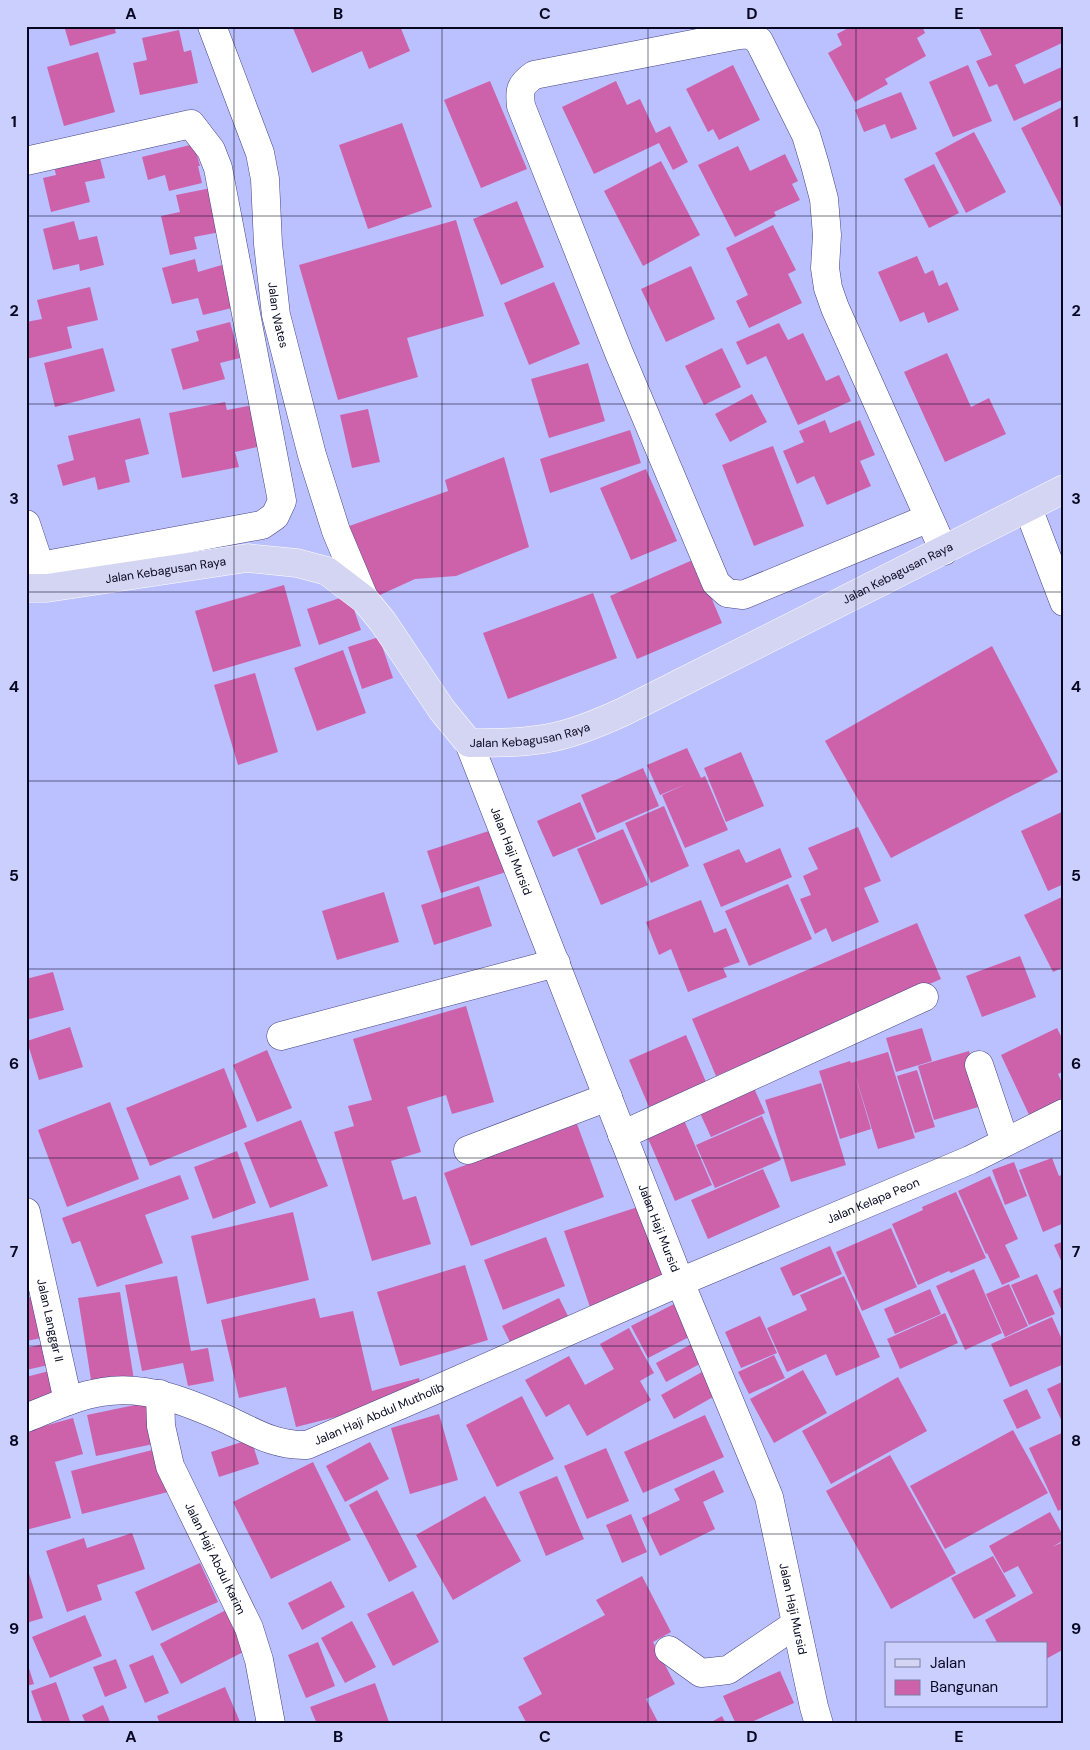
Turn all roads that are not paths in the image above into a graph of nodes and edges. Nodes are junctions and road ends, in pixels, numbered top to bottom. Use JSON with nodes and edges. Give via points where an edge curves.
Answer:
{"nodes":[{"id":1,"x":212,"y":26,"type":"edge"},
{"id":2,"x":26,"y":161,"type":"edge"},
{"id":3,"x":1064,"y":489,"type":"edge"},
{"id":4,"x":1028,"y":508,"type":"junction"},
{"id":5,"x":929,"y":518,"type":"junction"},
{"id":6,"x":26,"y":524,"type":"edge"},
{"id":7,"x":944,"y":551,"type":"junction"},
{"id":8,"x":38,"y":581,"type":"edge"},
{"id":9,"x":365,"y":600,"type":"junction"},
{"id":10,"x":1064,"y":602,"type":"edge"},
{"id":11,"x":469,"y":743,"type":"junction"},
{"id":12,"x":556,"y":963,"type":"junction"},
{"id":13,"x":924,"y":997,"type":"dead end"},
{"id":14,"x":281,"y":1036,"type":"dead end"},
{"id":15,"x":980,"y":1065,"type":"dead end"},
{"id":16,"x":608,"y":1097,"type":"junction"},
{"id":17,"x":1064,"y":1113,"type":"edge"},
{"id":18,"x":622,"y":1135,"type":"junction"},
{"id":19,"x":1005,"y":1142,"type":"junction"},
{"id":20,"x":468,"y":1150,"type":"dead end"},
{"id":21,"x":26,"y":1212,"type":"edge"},
{"id":22,"x":680,"y":1282,"type":"junction"},
{"id":23,"x":160,"y":1394,"type":"junction"},
{"id":24,"x":68,"y":1401,"type":"junction"},
{"id":25,"x":26,"y":1418,"type":"edge"},
{"id":26,"x":796,"y":1624,"type":"junction"},
{"id":27,"x":669,"y":1650,"type":"dead end"},
{"id":28,"x":271,"y":1724,"type":"edge"},
{"id":29,"x":819,"y":1724,"type":"edge"}],
"edges":[{"from":1,"to":9,"type":"street","name":"Jalan Wates","via":[[260,153],[276,315],[312,455],[336,531]]},
{"from":2,"to":8,"type":"street","via":[[191,124],[211,150],[220,178],[282,501],[275,516],[262,524]]},
{"from":3,"to":4,"type":"main road","name":"Jalan Kebagusan Raya"},
{"from":4,"to":7,"type":"main road","name":"Jalan Kebagusan Raya"},
{"from":4,"to":10,"type":"street"},
{"from":5,"to":5,"type":"street","via":[[743,595],[727,593],[716,583],[619,353],[521,106],[519,92],[524,82],[534,75],[739,34],[754,36],[759,41],[806,136],[815,165],[824,199],[825,268],[835,308]]},
{"from":5,"to":7,"type":"street"},
{"from":6,"to":8,"type":"street"},
{"from":7,"to":11,"type":"main road","name":"Jalan Kebagusan Raya","via":[[623,712],[586,727],[554,737],[515,743]]},
{"from":8,"to":9,"type":"main road","name":"Jalan Kebagusan Raya","via":[[247,558],[297,563],[328,571]]},
{"from":9,"to":11,"type":"main road","name":"Jalan Kebagusan Raya"},
{"from":11,"to":12,"type":"street","name":"Jalan Haji Mursid"},
{"from":12,"to":14,"type":"street"},
{"from":12,"to":16,"type":"street","name":"Jalan Haji Mursid"},
{"from":13,"to":18,"type":"street"},
{"from":15,"to":19,"type":"street"},
{"from":16,"to":18,"type":"street","name":"Jalan Haji Mursid"},
{"from":16,"to":20,"type":"street"},
{"from":17,"to":19,"type":"street","name":"Jalan Kelapa Peon"},
{"from":18,"to":22,"type":"street","name":"Jalan Haji Mursid"},
{"from":19,"to":22,"type":"street","name":"Jalan Kelapa Peon","via":[[970,1160]]},
{"from":21,"to":24,"type":"street","name":"Jalan Langgar II"},
{"from":22,"to":23,"type":"street","name":"Jalan Haji Abdul Mutholib","via":[[307,1445],[274,1442],[212,1413]]},
{"from":22,"to":26,"type":"street","name":"Jalan Haji Mursid","via":[[769,1497]]},
{"from":23,"to":24,"type":"street","name":"Jalan Haji Abdul Mutholib","via":[[126,1390]]},
{"from":23,"to":28,"type":"street","name":"Jalan Haji Abdul Karim","via":[[161,1426],[170,1466],[249,1628],[259,1660]]},
{"from":24,"to":25,"type":"street","name":"Jalan Haji Abdul Mutholib"},
{"from":26,"to":27,"type":"street","via":[[728,1670],[701,1673]]},
{"from":26,"to":29,"type":"street","name":"Jalan Haji Mursid"}]}
